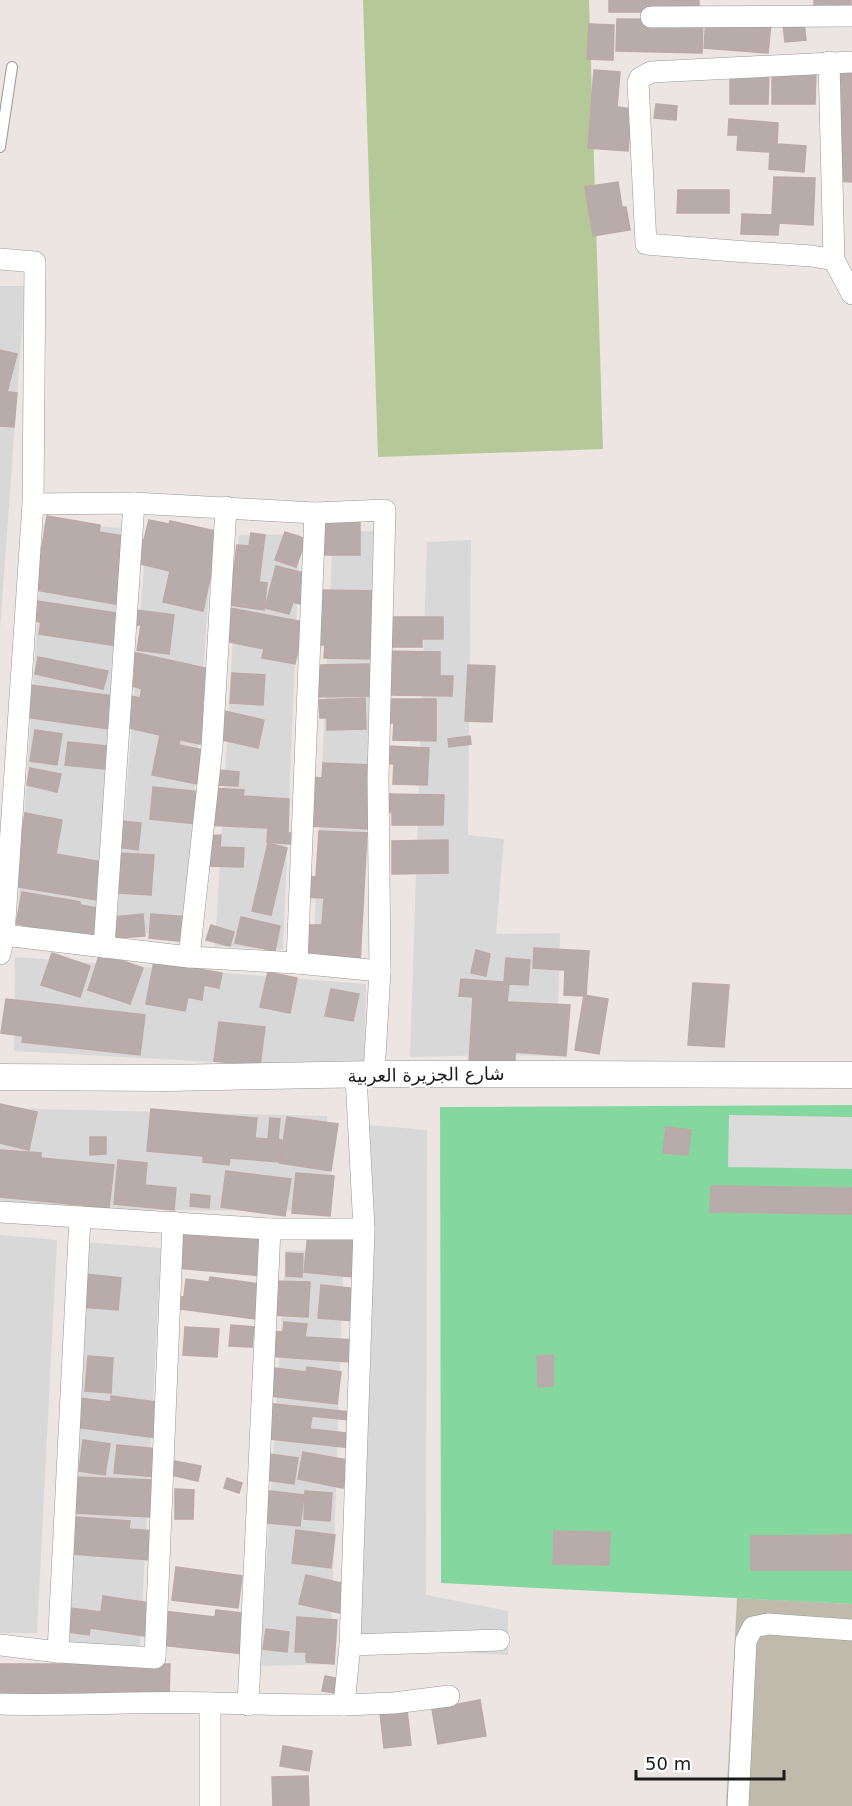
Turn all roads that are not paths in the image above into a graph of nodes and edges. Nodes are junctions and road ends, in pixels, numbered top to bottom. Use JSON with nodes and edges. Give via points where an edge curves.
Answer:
{"nodes":[{"id":1,"x":852,"y":16,"type":"edge"},
{"id":2,"x":651,"y":17,"type":"dead end"},
{"id":3,"x":829,"y":62,"type":"junction"},
{"id":4,"x":852,"y":62,"type":"edge"},
{"id":5,"x":12,"y":68,"type":"dead end"},
{"id":6,"x":0,"y":147,"type":"edge"},
{"id":7,"x":0,"y":259,"type":"edge"},
{"id":8,"x":834,"y":260,"type":"junction"},
{"id":9,"x":852,"y":294,"type":"edge"},
{"id":10,"x":134,"y":502,"type":"junction"},
{"id":11,"x":33,"y":504,"type":"junction"},
{"id":12,"x":226,"y":507,"type":"junction"},
{"id":13,"x":315,"y":513,"type":"junction"},
{"id":14,"x":2,"y":945,"type":"edge"},
{"id":15,"x":104,"y":947,"type":"junction"},
{"id":16,"x":189,"y":957,"type":"junction"},
{"id":17,"x":297,"y":963,"type":"junction"},
{"id":18,"x":380,"y":971,"type":"junction"},
{"id":19,"x":365,"y":1075,"type":"junction"},
{"id":20,"x":852,"y":1075,"type":"edge"},
{"id":21,"x":0,"y":1077,"type":"edge"},
{"id":22,"x":0,"y":1212,"type":"edge"},
{"id":23,"x":80,"y":1217,"type":"junction"},
{"id":24,"x":173,"y":1222,"type":"junction"},
{"id":25,"x":270,"y":1229,"type":"junction"},
{"id":26,"x":364,"y":1229,"type":"junction"},
{"id":27,"x":852,"y":1630,"type":"edge"},
{"id":28,"x":499,"y":1640,"type":"dead end"},
{"id":29,"x":350,"y":1645,"type":"junction"},
{"id":30,"x":0,"y":1646,"type":"edge"},
{"id":31,"x":58,"y":1652,"type":"junction"},
{"id":32,"x":448,"y":1696,"type":"dead end"},
{"id":33,"x":210,"y":1703,"type":"junction"},
{"id":34,"x":0,"y":1704,"type":"edge"},
{"id":35,"x":248,"y":1705,"type":"junction"},
{"id":36,"x":344,"y":1705,"type":"junction"},
{"id":37,"x":210,"y":1806,"type":"edge"},
{"id":38,"x":738,"y":1806,"type":"edge"}],
"edges":[{"from":1,"to":2,"type":"street"},
{"from":3,"to":4,"type":"street"},
{"from":3,"to":8,"type":"street"},
{"from":3,"to":8,"type":"street","via":[[651,72],[638,82],[646,244]]},
{"from":5,"to":6,"type":"lane"},
{"from":7,"to":11,"type":"street","via":[[35,262]]},
{"from":8,"to":9,"type":"street"},
{"from":10,"to":11,"type":"street"},
{"from":10,"to":12,"type":"street"},
{"from":10,"to":15,"type":"street"},
{"from":11,"to":14,"type":"street"},
{"from":12,"to":13,"type":"street"},
{"from":12,"to":16,"type":"street","via":[[212,747]]},
{"from":13,"to":17,"type":"street"},
{"from":13,"to":18,"type":"street","via":[[384,510],[378,778]]},
{"from":14,"to":15,"type":"street"},
{"from":15,"to":16,"type":"street"},
{"from":16,"to":17,"type":"street"},
{"from":17,"to":18,"type":"street"},
{"from":18,"to":19,"type":"street"},
{"from":19,"to":20,"type":"street","name":"شارع الجزيرة العربية"},
{"from":19,"to":21,"type":"street","name":"شارع الجزيرة العربية"},
{"from":19,"to":26,"type":"street"},
{"from":22,"to":23,"type":"street"},
{"from":23,"to":24,"type":"street"},
{"from":23,"to":31,"type":"street"},
{"from":24,"to":25,"type":"street"},
{"from":24,"to":31,"type":"street","via":[[155,1658]]},
{"from":25,"to":26,"type":"street"},
{"from":25,"to":35,"type":"street"},
{"from":26,"to":29,"type":"street"},
{"from":27,"to":38,"type":"street","via":[[768,1624],[753,1627],[746,1641]]},
{"from":28,"to":29,"type":"street"},
{"from":29,"to":36,"type":"street"},
{"from":30,"to":31,"type":"street"},
{"from":32,"to":36,"type":"street"},
{"from":33,"to":34,"type":"street"},
{"from":33,"to":35,"type":"street"},
{"from":33,"to":37,"type":"street"},
{"from":35,"to":36,"type":"street"}]}
